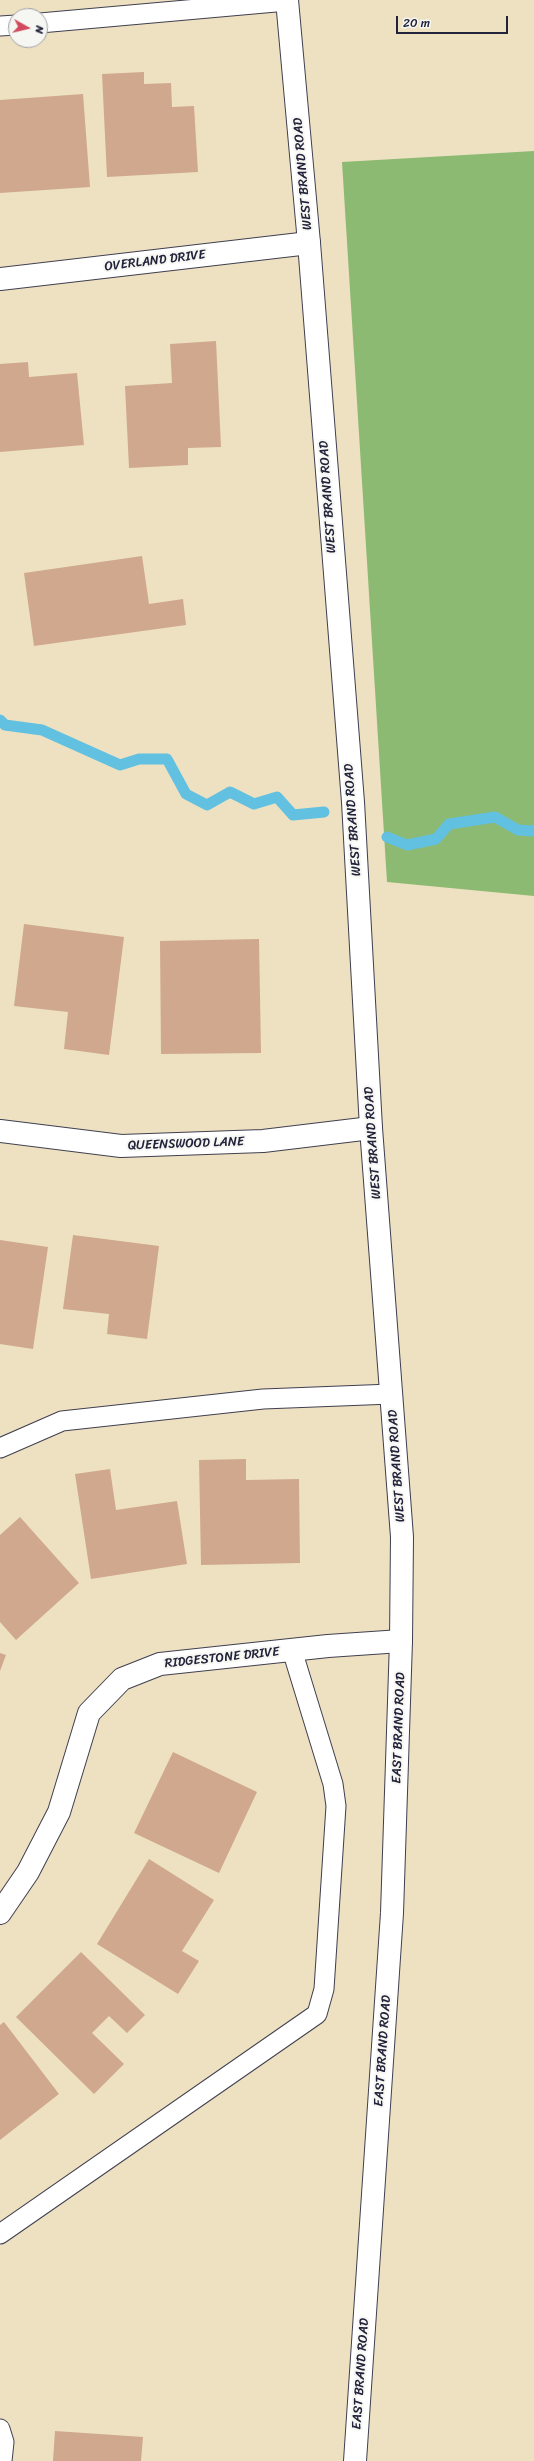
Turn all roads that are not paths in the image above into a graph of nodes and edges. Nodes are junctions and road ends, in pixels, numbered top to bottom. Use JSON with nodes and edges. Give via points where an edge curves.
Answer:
{"nodes":[{"id":1,"x":287,"y":0,"type":"edge"},
{"id":2,"x":48,"y":22,"type":"edge"},
{"id":3,"x":309,"y":243,"type":"junction"},
{"id":4,"x":0,"y":279,"type":"edge"},
{"id":5,"x":372,"y":1128,"type":"junction"},
{"id":6,"x":0,"y":1131,"type":"edge"},
{"id":7,"x":392,"y":1394,"type":"junction"},
{"id":8,"x":0,"y":1448,"type":"edge"},
{"id":9,"x":401,"y":1641,"type":"junction"},
{"id":10,"x":292,"y":1650,"type":"junction"},
{"id":11,"x":0,"y":1913,"type":"edge"},
{"id":12,"x":0,"y":2234,"type":"edge"},
{"id":13,"x":0,"y":2429,"type":"edge"},
{"id":14,"x":2,"y":2461,"type":"edge"},
{"id":15,"x":354,"y":2461,"type":"edge"}],
"edges":[{"from":1,"to":2,"type":"lane"},
{"from":1,"to":3,"type":"street","name":"WEST BRAND ROAD"},
{"from":3,"to":4,"type":"street","name":"OVERLAND DRIVE"},
{"from":3,"to":5,"type":"street","name":"WEST BRAND ROAD","via":[[353,802]]},
{"from":5,"to":6,"type":"street","name":"QUEENSWOOD LANE","via":[[263,1141],[121,1146]]},
{"from":5,"to":7,"type":"street","name":"WEST BRAND ROAD"},
{"from":7,"to":8,"type":"lane","via":[[263,1399],[62,1421]]},
{"from":7,"to":9,"type":"street","name":"WEST BRAND ROAD","via":[[402,1537]]},
{"from":9,"to":10,"type":"street","name":"RIDGESTONE DRIVE"},
{"from":9,"to":15,"type":"street","name":"EAST BRAND ROAD","via":[[392,1913]]},
{"from":10,"to":11,"type":"street","name":"RIDGESTONE DRIVE","via":[[160,1664],[122,1679],[89,1713],[59,1812],[28,1872]]},
{"from":10,"to":12,"type":"lane","via":[[333,1784],[336,1806],[324,1989],[317,2014]]},
{"from":13,"to":14,"type":"lane","via":[[4,2442]]}]}
